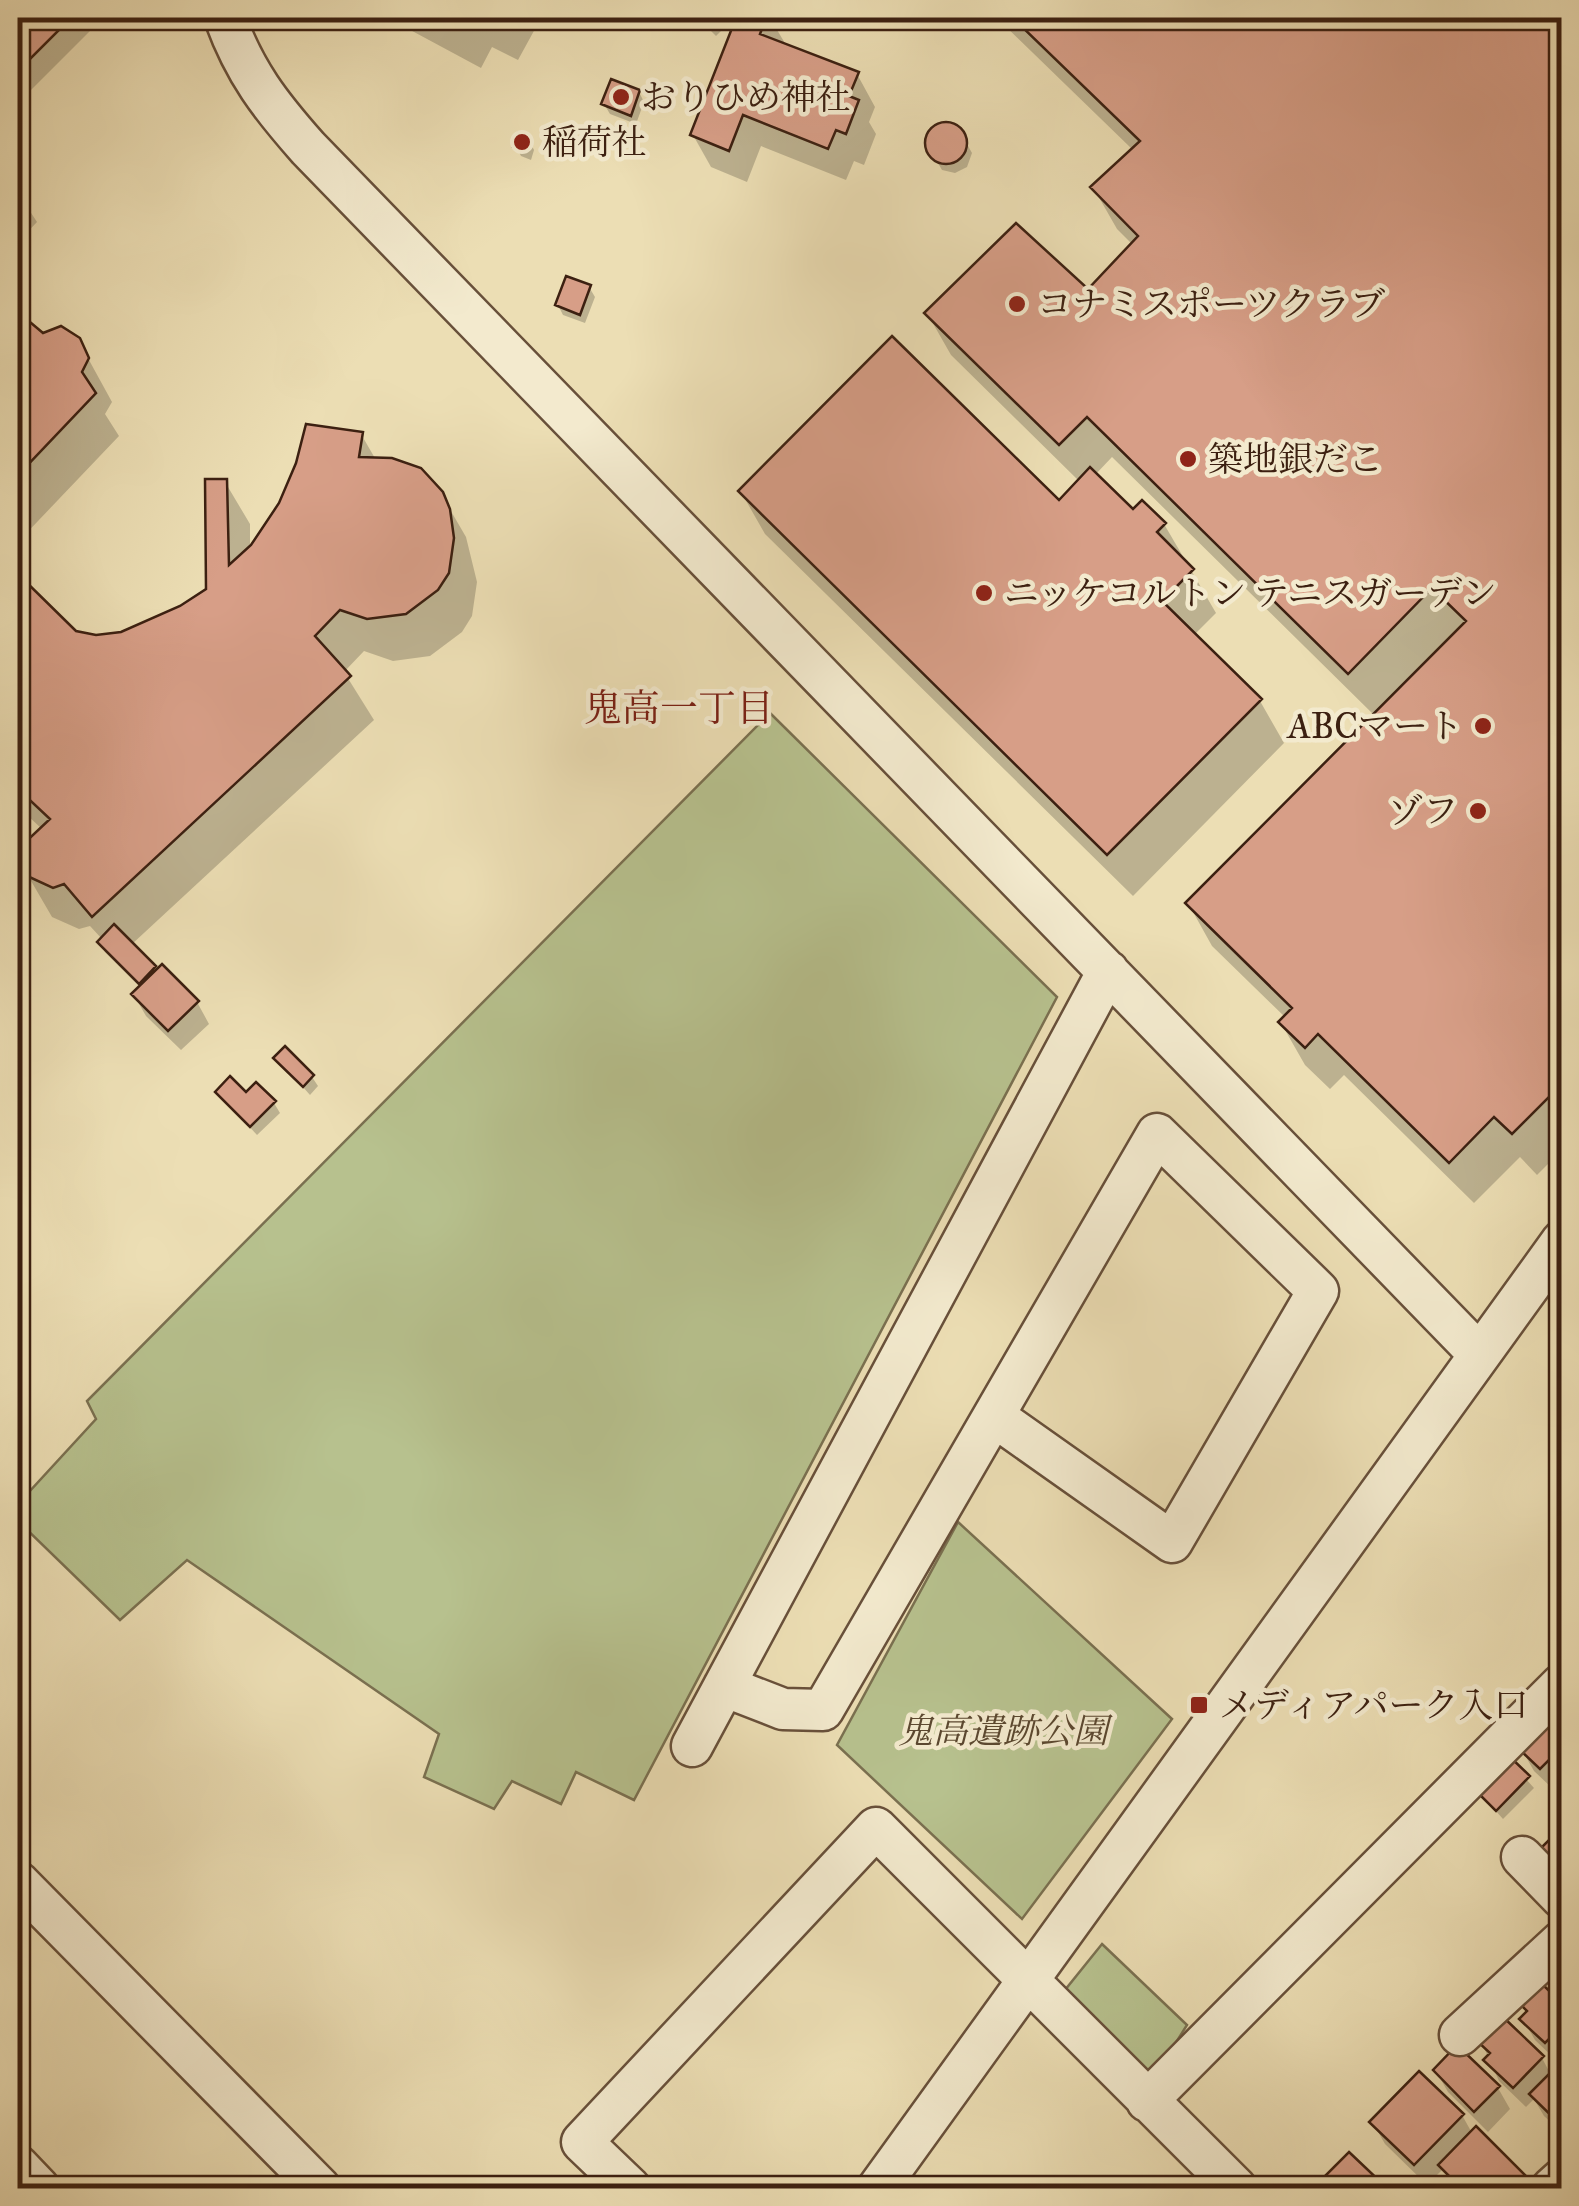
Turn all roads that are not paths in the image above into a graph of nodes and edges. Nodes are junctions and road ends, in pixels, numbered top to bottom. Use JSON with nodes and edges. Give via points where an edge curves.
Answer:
{"nodes":[{"id":1,"x":226,"y":18,"type":"edge"},
{"id":2,"x":1108,"y":971,"type":"junction"},
{"id":3,"x":1562,"y":1241,"type":"edge"},
{"id":4,"x":1478,"y":1353,"type":"junction"},
{"id":5,"x":995,"y":1417,"type":"junction"},
{"id":6,"x":1562,"y":1684,"type":"edge"},
{"id":7,"x":724,"y":1686,"type":"junction"},
{"id":8,"x":692,"y":1746,"type":"dead end"},
{"id":9,"x":1522,"y":1857,"type":"dead end"},
{"id":10,"x":18,"y":1882,"type":"edge"},
{"id":11,"x":1562,"y":1898,"type":"edge"},
{"id":12,"x":1562,"y":1942,"type":"edge"},
{"id":13,"x":1030,"y":1979,"type":"junction"},
{"id":14,"x":1460,"y":2034,"type":"dead end"},
{"id":15,"x":1146,"y":2101,"type":"junction"},
{"id":16,"x":18,"y":2166,"type":"edge"},
{"id":17,"x":1562,"y":2179,"type":"edge"},
{"id":18,"x":314,"y":2186,"type":"edge"},
{"id":19,"x":39,"y":2188,"type":"edge"},
{"id":20,"x":630,"y":2188,"type":"edge"},
{"id":21,"x":878,"y":2188,"type":"edge"},
{"id":22,"x":1236,"y":2188,"type":"edge"},
{"id":23,"x":1552,"y":2188,"type":"edge"}],
"edges":[{"from":1,"to":2,"type":"street","via":[[239,57],[308,148]]},
{"from":2,"to":4,"type":"street"},
{"from":2,"to":7,"type":"street"},
{"from":3,"to":4,"type":"street"},
{"from":4,"to":13,"type":"street"},
{"from":5,"to":5,"type":"street","via":[[1157,1134],[1318,1291],[1172,1542]]},
{"from":5,"to":7,"type":"street","via":[[823,1710],[783,1709]]},
{"from":6,"to":15,"type":"street"},
{"from":7,"to":8,"type":"street"},
{"from":9,"to":11,"type":"street"},
{"from":10,"to":18,"type":"street"},
{"from":12,"to":14,"type":"street"},
{"from":13,"to":15,"type":"street"},
{"from":13,"to":20,"type":"street","via":[[876,1828],[582,2142]]},
{"from":13,"to":21,"type":"street"},
{"from":15,"to":22,"type":"street"},
{"from":16,"to":19,"type":"street"},
{"from":17,"to":23,"type":"street"}]}
